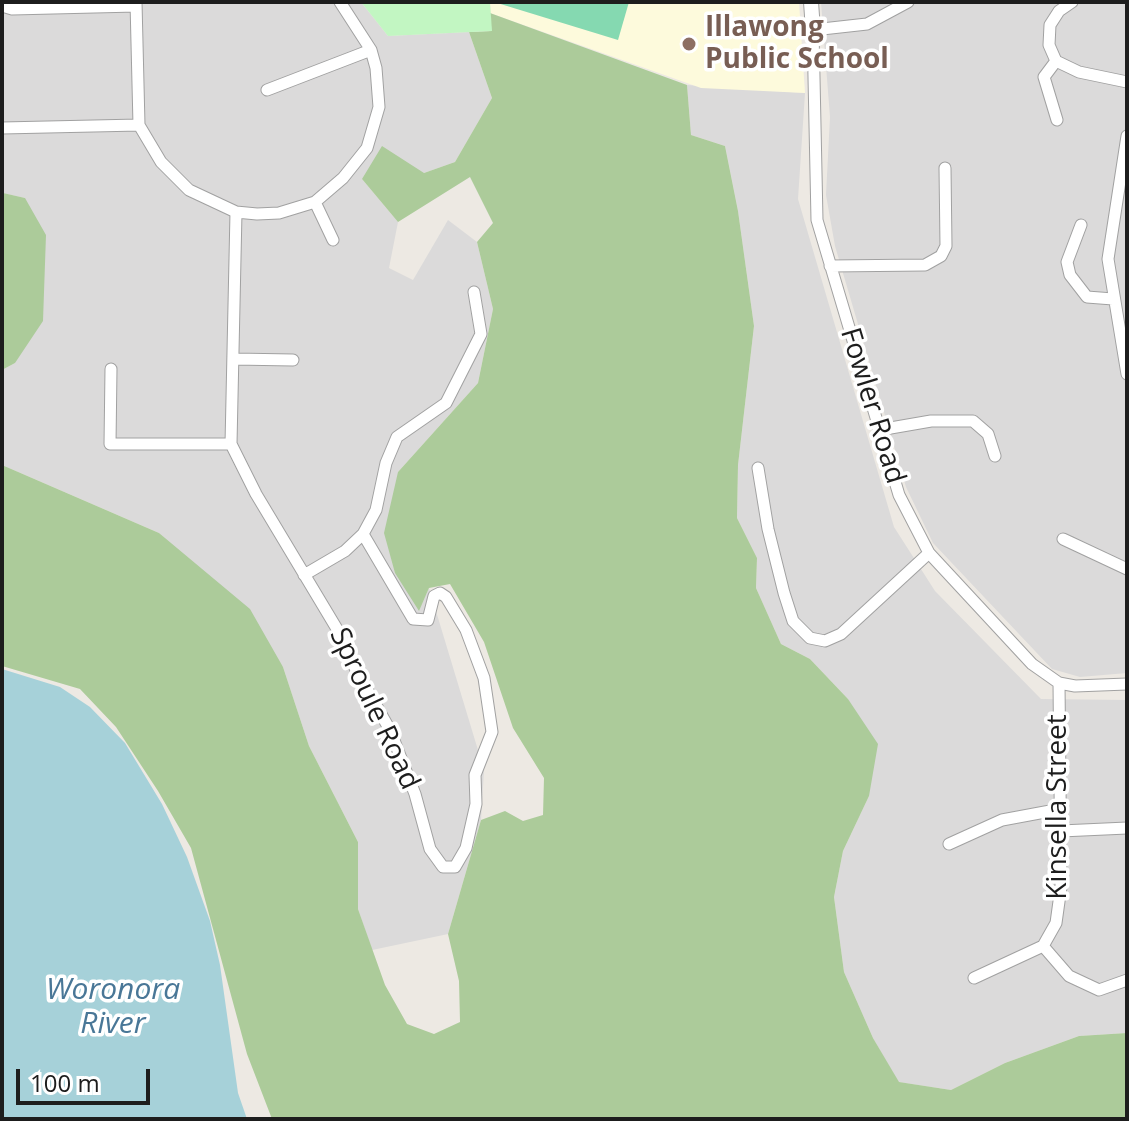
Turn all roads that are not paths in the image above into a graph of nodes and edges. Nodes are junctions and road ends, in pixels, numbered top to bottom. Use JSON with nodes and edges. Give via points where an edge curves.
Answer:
{"nodes":[{"id":1,"x":340,"y":2,"type":"edge"},
{"id":2,"x":811,"y":2,"type":"edge"},
{"id":3,"x":908,"y":2,"type":"edge"},
{"id":4,"x":1072,"y":2,"type":"edge"},
{"id":5,"x":136,"y":4,"type":"edge"},
{"id":6,"x":2,"y":6,"type":"edge"},
{"id":7,"x":813,"y":30,"type":"junction"},
{"id":8,"x":371,"y":50,"type":"junction"},
{"id":9,"x":1056,"y":61,"type":"junction"},
{"id":10,"x":1127,"y":82,"type":"edge"},
{"id":11,"x":267,"y":90,"type":"dead end"},
{"id":12,"x":1057,"y":120,"type":"dead end"},
{"id":13,"x":139,"y":125,"type":"junction"},
{"id":14,"x":2,"y":128,"type":"edge"},
{"id":15,"x":1127,"y":136,"type":"edge"},
{"id":16,"x":945,"y":168,"type":"dead end"},
{"id":17,"x":315,"y":202,"type":"junction"},
{"id":18,"x":236,"y":212,"type":"junction"},
{"id":19,"x":1081,"y":225,"type":"dead end"},
{"id":20,"x":333,"y":240,"type":"dead end"},
{"id":21,"x":830,"y":266,"type":"junction"},
{"id":22,"x":474,"y":292,"type":"dead end"},
{"id":23,"x":1113,"y":299,"type":"junction"},
{"id":24,"x":234,"y":359,"type":"junction"},
{"id":25,"x":293,"y":360,"type":"dead end"},
{"id":26,"x":111,"y":369,"type":"dead end"},
{"id":27,"x":1127,"y":374,"type":"edge"},
{"id":28,"x":879,"y":430,"type":"junction"},
{"id":29,"x":231,"y":444,"type":"junction"},
{"id":30,"x":995,"y":456,"type":"dead end"},
{"id":31,"x":758,"y":468,"type":"dead end"},
{"id":32,"x":363,"y":534,"type":"junction"},
{"id":33,"x":1063,"y":539,"type":"dead end"},
{"id":34,"x":929,"y":553,"type":"junction"},
{"id":35,"x":1127,"y":569,"type":"edge"},
{"id":36,"x":304,"y":575,"type":"junction"},
{"id":37,"x":1059,"y":683,"type":"junction"},
{"id":38,"x":1127,"y":684,"type":"edge"},
{"id":39,"x":1061,"y":809,"type":"junction"},
{"id":40,"x":1127,"y":828,"type":"edge"},
{"id":41,"x":1061,"y":831,"type":"junction"},
{"id":42,"x":949,"y":844,"type":"dead end"},
{"id":43,"x":1043,"y":946,"type":"junction"},
{"id":44,"x":974,"y":978,"type":"dead end"},
{"id":45,"x":1127,"y":980,"type":"edge"}],
"edges":[{"from":1,"to":8,"type":"street"},
{"from":2,"to":7,"type":"street","name":"Fowler Road"},
{"from":3,"to":7,"type":"street","via":[[867,24]]},
{"from":4,"to":9,"type":"street","via":[[1050,25],[1049,45]]},
{"from":5,"to":6,"type":"street"},
{"from":5,"to":13,"type":"street"},
{"from":7,"to":21,"type":"street","name":"Fowler Road","via":[[815,204]]},
{"from":8,"to":11,"type":"street"},
{"from":8,"to":17,"type":"street","via":[[379,107],[367,148]]},
{"from":9,"to":10,"type":"street","via":[[1079,72]]},
{"from":9,"to":12,"type":"street","via":[[1044,77]]},
{"from":13,"to":14,"type":"street"},
{"from":13,"to":18,"type":"street","via":[[161,162],[189,190]]},
{"from":15,"to":23,"type":"street","via":[[1108,259]]},
{"from":16,"to":21,"type":"street","via":[[946,246],[941,256],[925,265]]},
{"from":17,"to":18,"type":"street","via":[[279,213]]},
{"from":17,"to":20,"type":"street"},
{"from":18,"to":24,"type":"street","name":"Sproule Road"},
{"from":19,"to":23,"type":"street","via":[[1067,262],[1070,275],[1087,297]]},
{"from":21,"to":28,"type":"street","name":"Fowler Road"},
{"from":22,"to":32,"type":"street","via":[[481,334],[466,369],[446,403],[397,437],[376,510]]},
{"from":23,"to":27,"type":"street"},
{"from":24,"to":25,"type":"street"},
{"from":24,"to":29,"type":"street","name":"Sproule Road"},
{"from":26,"to":29,"type":"street","via":[[110,444]]},
{"from":28,"to":30,"type":"street","via":[[931,421],[973,421],[988,434]]},
{"from":28,"to":34,"type":"street","name":"Fowler Road","via":[[908,518]]},
{"from":29,"to":36,"type":"street","name":"Sproule Road"},
{"from":31,"to":34,"type":"street","via":[[784,593],[793,621],[810,638],[825,641],[841,634]]},
{"from":32,"to":36,"type":"street"},
{"from":32,"to":36,"type":"street","name":"Sproule Road","via":[[413,619],[428,620],[434,596],[440,593],[476,652],[492,732],[475,775],[476,804],[466,848],[455,867],[443,867],[430,849],[390,730]]},
{"from":33,"to":35,"type":"street"},
{"from":34,"to":37,"type":"street","name":"Fowler Road","via":[[1032,664]]},
{"from":37,"to":38,"type":"street"},
{"from":37,"to":39,"type":"street","name":"Kinsella Street"},
{"from":39,"to":41,"type":"street","name":"Kinsella Street"},
{"from":39,"to":42,"type":"street","via":[[1002,820]]},
{"from":40,"to":41,"type":"street"},
{"from":41,"to":43,"type":"street","name":"Kinsella Street","via":[[1056,923]]},
{"from":43,"to":44,"type":"street"},
{"from":43,"to":45,"type":"street","via":[[1069,976],[1099,990]]}]}
